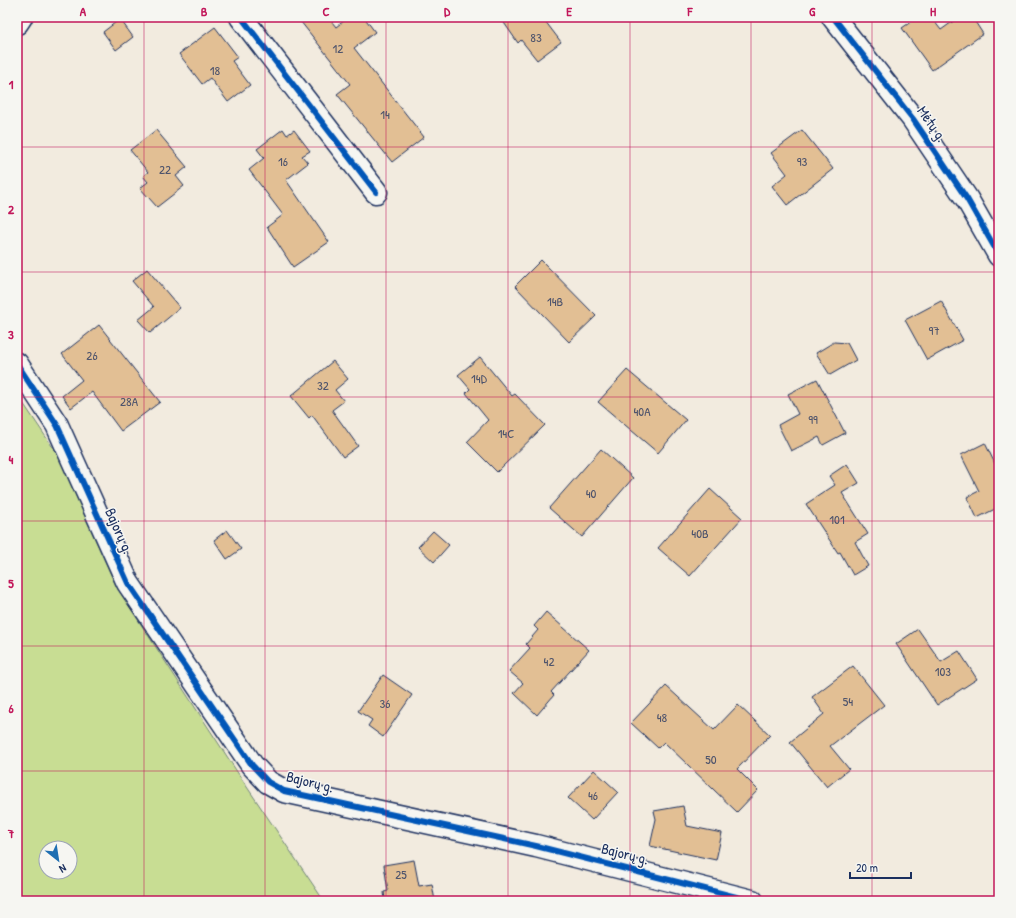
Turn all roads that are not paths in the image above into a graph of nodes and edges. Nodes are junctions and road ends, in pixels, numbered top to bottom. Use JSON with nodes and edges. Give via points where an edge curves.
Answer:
{"nodes":[{"id":1,"x":21,"y":17,"type":"edge"},
{"id":2,"x":241,"y":17,"type":"edge"},
{"id":3,"x":833,"y":17,"type":"edge"},
{"id":4,"x":17,"y":23,"type":"edge"},
{"id":5,"x":376,"y":192,"type":"dead end"},
{"id":6,"x":999,"y":255,"type":"edge"},
{"id":7,"x":17,"y":364,"type":"edge"},
{"id":8,"x":752,"y":901,"type":"edge"}],
"edges":[{"from":1,"to":4,"type":"street"},
{"from":2,"to":5,"type":"street"},
{"from":3,"to":6,"type":"street","name":"Mėtų g.","via":[[913,119],[967,199]]},
{"from":7,"to":8,"type":"street","name":"Bajorų g.","via":[[57,425],[128,583],[215,713],[252,765],[268,782],[284,791],[536,846]]}]}
